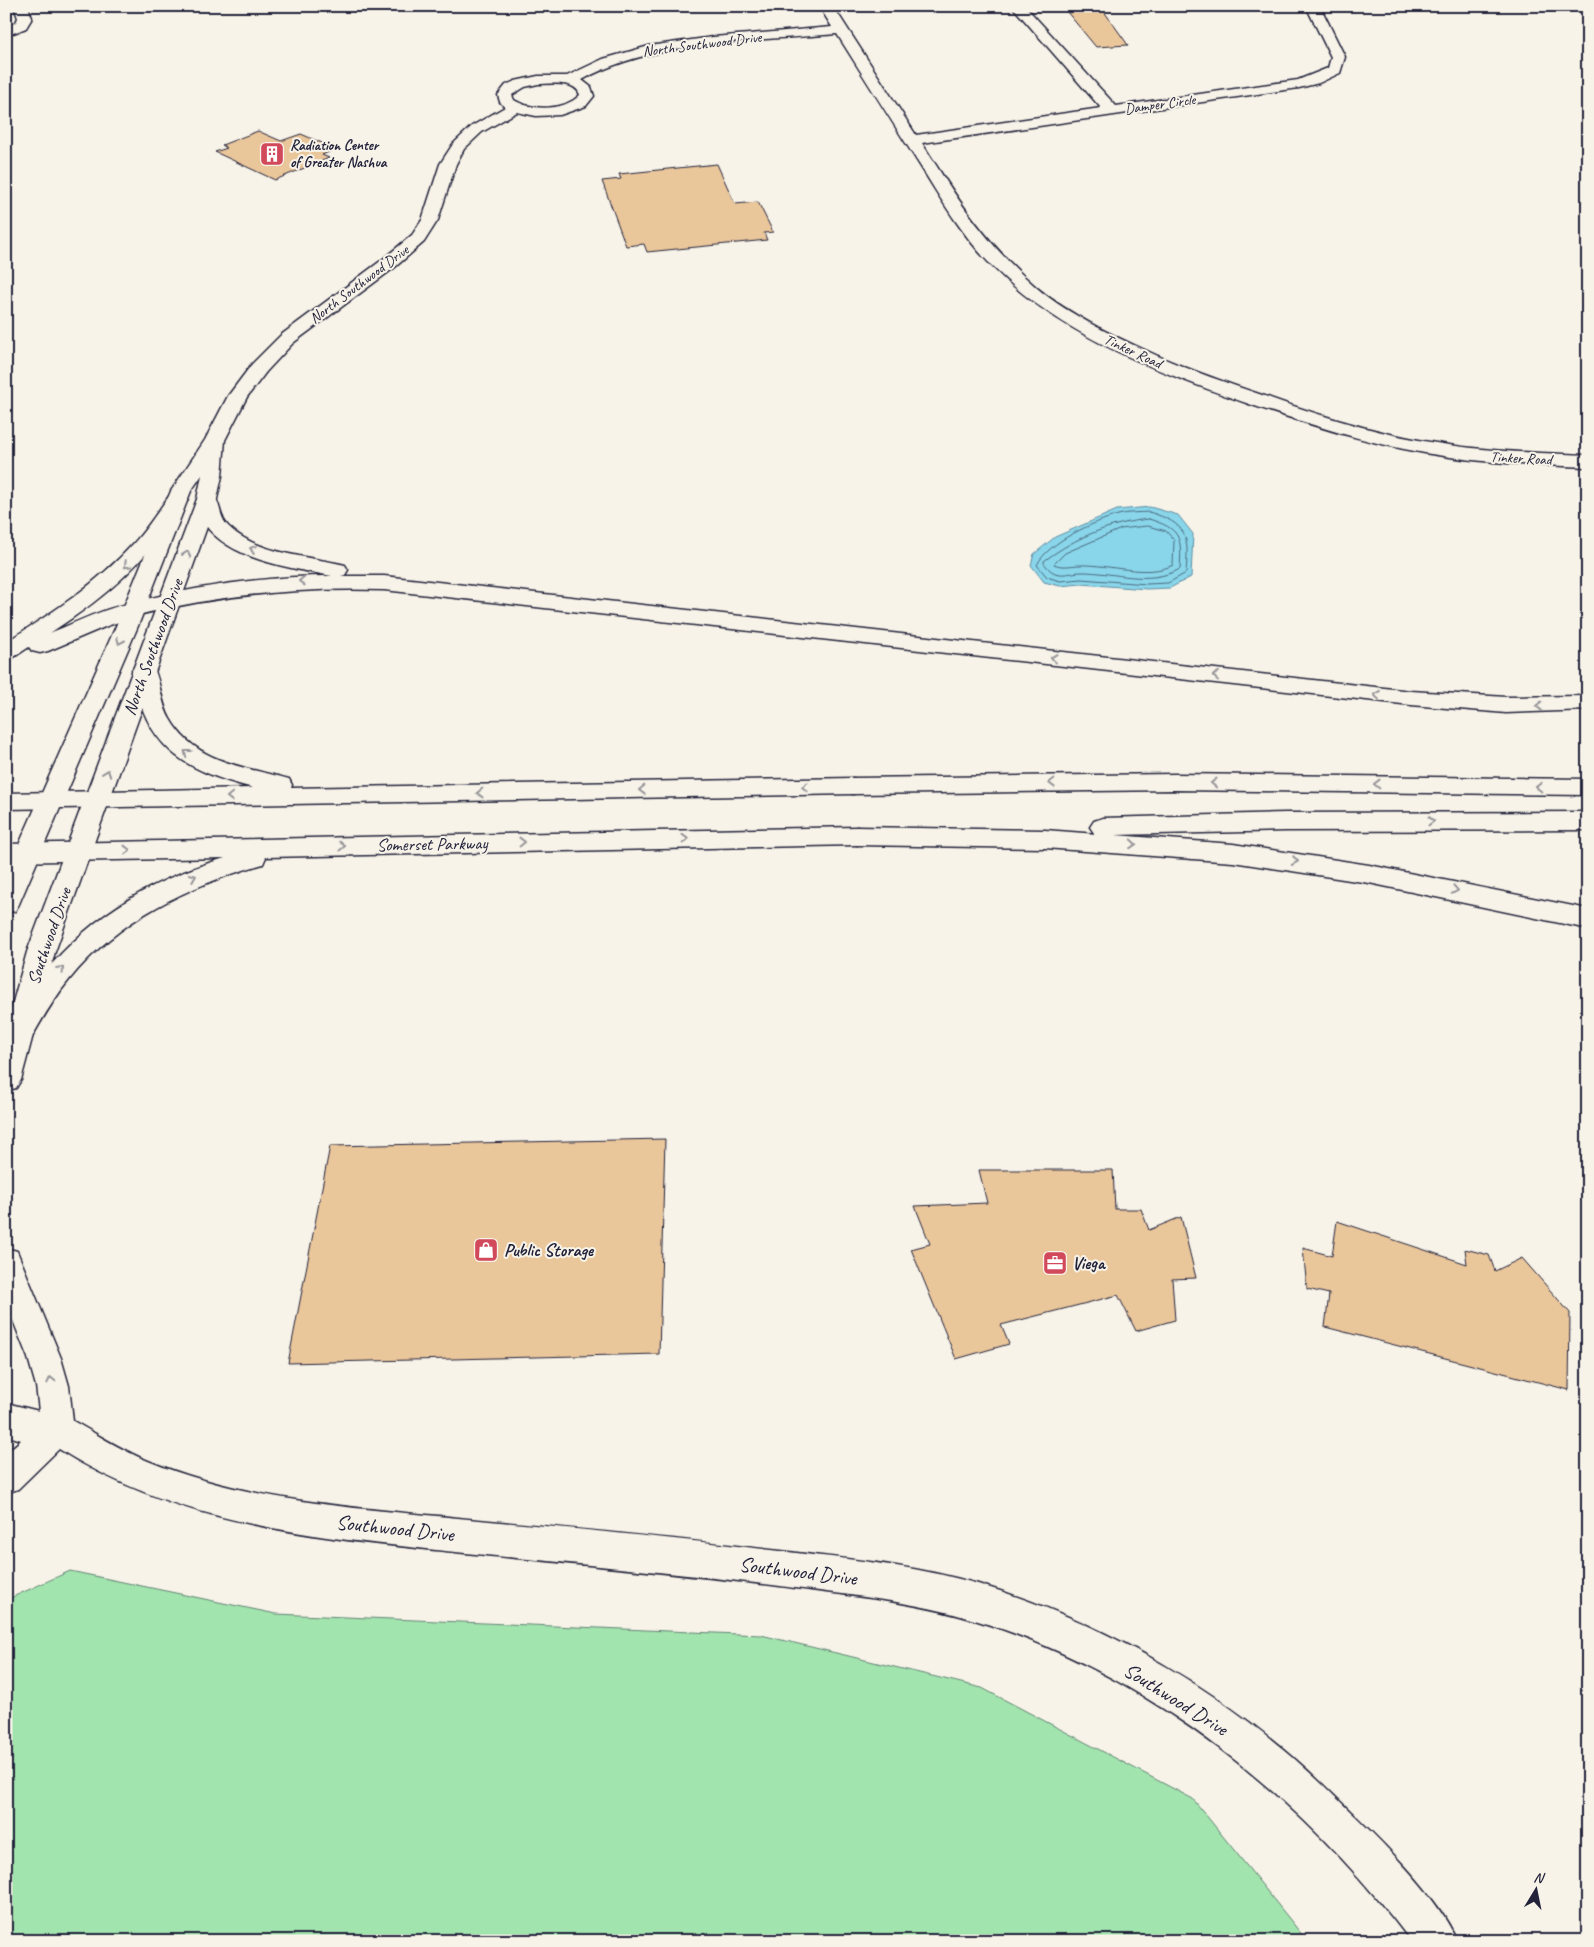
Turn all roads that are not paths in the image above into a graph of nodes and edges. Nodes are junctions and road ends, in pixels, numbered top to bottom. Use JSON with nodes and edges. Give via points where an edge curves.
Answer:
{"nodes":[{"id":1,"x":21,"y":6,"type":"edge"},
{"id":2,"x":826,"y":6,"type":"edge"},
{"id":3,"x":1018,"y":6,"type":"edge"},
{"id":4,"x":1313,"y":6,"type":"edge"},
{"id":5,"x":840,"y":30,"type":"junction"},
{"id":6,"x":6,"y":32,"type":"edge"},
{"id":7,"x":570,"y":81,"type":"junction"},
{"id":8,"x":515,"y":107,"type":"junction"},
{"id":9,"x":1112,"y":111,"type":"junction"},
{"id":10,"x":913,"y":140,"type":"junction"},
{"id":11,"x":215,"y":440,"type":"junction"},
{"id":12,"x":1588,"y":461,"type":"edge"},
{"id":13,"x":207,"y":498,"type":"junction"},
{"id":14,"x":177,"y":499,"type":"junction"},
{"id":15,"x":472,"y":592,"type":"junction"},
{"id":16,"x":170,"y":599,"type":"junction"},
{"id":17,"x":134,"y":609,"type":"junction"},
{"id":18,"x":6,"y":652,"type":"edge"},
{"id":19,"x":6,"y":660,"type":"edge"},
{"id":20,"x":144,"y":670,"type":"junction"},
{"id":21,"x":1588,"y":704,"type":"edge"},
{"id":22,"x":1588,"y":787,"type":"edge"},
{"id":23,"x":368,"y":794,"type":"junction"},
{"id":24,"x":51,"y":800,"type":"junction"},
{"id":25,"x":97,"y":800,"type":"junction"},
{"id":26,"x":6,"y":801,"type":"edge"},
{"id":27,"x":1588,"y":821,"type":"edge"},
{"id":28,"x":857,"y":836,"type":"junction"},
{"id":29,"x":316,"y":846,"type":"junction"},
{"id":30,"x":79,"y":852,"type":"junction"},
{"id":31,"x":17,"y":853,"type":"edge"},
{"id":32,"x":6,"y":904,"type":"edge"},
{"id":33,"x":1588,"y":918,"type":"edge"},
{"id":34,"x":16,"y":1040,"type":"junction"},
{"id":35,"x":6,"y":1080,"type":"edge"},
{"id":36,"x":6,"y":1261,"type":"edge"},
{"id":37,"x":6,"y":1419,"type":"edge"},
{"id":38,"x":56,"y":1428,"type":"junction"},
{"id":39,"x":6,"y":1477,"type":"edge"},
{"id":40,"x":1436,"y":1941,"type":"edge"}],
"edges":[{"from":1,"to":6,"type":"main road","via":[[25,18],[21,25]]},
{"from":2,"to":5,"type":"main road","name":"Tinker Road"},
{"from":3,"to":9,"type":"main road"},
{"from":4,"to":9,"type":"main road","name":"Damper Circle","via":[[1338,57],[1335,70],[1325,76],[1299,84]]},
{"from":5,"to":7,"type":"main road","name":"North Southwood Drive","via":[[646,50],[613,59]]},
{"from":5,"to":10,"type":"main road","name":"Tinker Road"},
{"from":7,"to":8,"type":"main road","name":"North Southwood Drive","via":[[538,80],[516,86],[505,95],[507,102]]},
{"from":7,"to":8,"type":"main road","via":[[581,85],[588,93],[578,105],[543,112]]},
{"from":8,"to":11,"type":"main road","name":"North Southwood Drive","via":[[477,129],[458,147],[448,164],[430,220],[411,244],[268,357],[238,396]]},
{"from":9,"to":10,"type":"main road","name":"Damper Circle"},
{"from":10,"to":12,"type":"main road","name":"Tinker Road","via":[[961,217],[980,243],[1012,276],[1056,310],[1139,355],[1280,409],[1376,436],[1496,457]]},
{"from":11,"to":13,"type":"main road","name":"North Southwood Drive"},
{"from":11,"to":14,"type":"main road","name":"North Southwood Drive"},
{"from":15,"to":13,"type":"main road","one_way":true,"via":[[342,571],[255,550],[217,528],[208,514]]},
{"from":16,"to":13,"type":"main road","name":"North Southwood Drive","one_way":true},
{"from":14,"to":17,"type":"main road","name":"North Southwood Drive"},
{"from":14,"to":18,"type":"main road","one_way":true,"via":[[154,536],[122,570],[74,607]]},
{"from":15,"to":16,"type":"main road","one_way":true,"via":[[384,583],[299,582],[223,589]]},
{"from":21,"to":15,"type":"main road","one_way":true,"via":[[1528,706],[1440,701]]},
{"from":16,"to":17,"type":"main road"},
{"from":16,"to":20,"type":"main road","name":"North Southwood Drive"},
{"from":17,"to":19,"type":"main road"},
{"from":17,"to":24,"type":"main road","name":"North Southwood Drive","one_way":true},
{"from":23,"to":20,"type":"main road","one_way":true,"via":[[271,784],[225,773],[201,763],[168,737],[147,695]]},
{"from":25,"to":20,"type":"main road","name":"North Southwood Drive","one_way":true},
{"from":22,"to":23,"type":"main road","one_way":true,"via":[[1124,782]]},
{"from":23,"to":25,"type":"main road","one_way":true},
{"from":24,"to":25,"type":"main road"},
{"from":24,"to":26,"type":"main road"},
{"from":24,"to":31,"type":"main road"},
{"from":25,"to":30,"type":"main road","name":"North Southwood Drive"},
{"from":28,"to":27,"type":"main road","one_way":true,"via":[[1277,822]]},
{"from":29,"to":28,"type":"main road","name":"Somerset Parkway","one_way":true},
{"from":28,"to":33,"type":"main road","one_way":true,"via":[[1045,839],[1233,853],[1360,872]]},
{"from":30,"to":29,"type":"main road","name":"Somerset Parkway","one_way":true},
{"from":34,"to":29,"type":"main road","one_way":true,"via":[[54,977],[81,949],[133,907],[171,886],[213,870],[265,855]]},
{"from":30,"to":31,"type":"main road","name":"Somerset Parkway"},
{"from":30,"to":34,"type":"main road","name":"Southwood Drive","via":[[39,959]]},
{"from":31,"to":32,"type":"main road"},
{"from":34,"to":35,"type":"main road","name":"Southwood Drive"},
{"from":38,"to":36,"type":"main road","one_way":true,"via":[[50,1371]]},
{"from":37,"to":38,"type":"main road","name":"Southwood Drive","via":[[34,1427]]},
{"from":38,"to":39,"type":"main road"},
{"from":38,"to":40,"type":"main road","name":"Southwood Drive","via":[[134,1471],[249,1508],[380,1528],[878,1580],[987,1606],[1026,1620],[1075,1640],[1160,1686],[1259,1754],[1308,1797],[1358,1848],[1398,1891]]}]}
